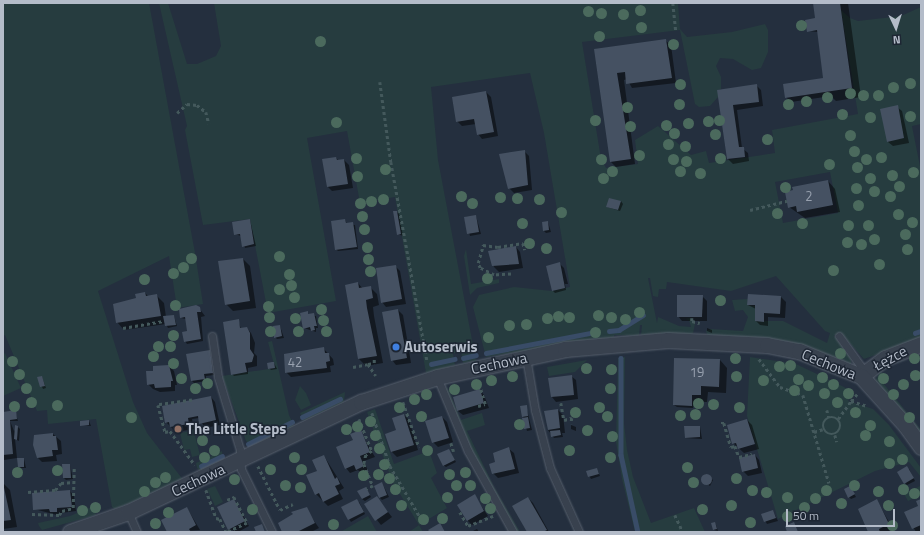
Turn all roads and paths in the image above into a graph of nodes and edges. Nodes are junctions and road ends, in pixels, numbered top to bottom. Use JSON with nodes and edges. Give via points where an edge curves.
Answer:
{"nodes":[{"id":1,"x":673,"y":3,"type":"edge"},
{"id":2,"x":676,"y":30,"type":"dead end"},
{"id":3,"x":380,"y":82,"type":"dead end"},
{"id":4,"x":177,"y":113,"type":"dead end"},
{"id":5,"x":209,"y":124,"type":"dead end"},
{"id":6,"x":787,"y":201,"type":"dead end"},
{"id":7,"x":750,"y":210,"type":"dead end"},
{"id":8,"x":525,"y":250,"type":"dead end"},
{"id":9,"x":511,"y":274,"type":"dead end"},
{"id":10,"x":692,"y":318,"type":"dead end"},
{"id":11,"x":163,"y":320,"type":"dead end"},
{"id":12,"x":700,"y":323,"type":"dead end"},
{"id":13,"x":123,"y":328,"type":"dead end"},
{"id":14,"x":212,"y":336,"type":"dead end"},
{"id":15,"x":839,"y":336,"type":"dead end"},
{"id":16,"x":921,"y":344,"type":"edge"},
{"id":17,"x":755,"y":355,"type":"dead end"},
{"id":18,"x":526,"y":357,"type":"junction"},
{"id":19,"x":374,"y":359,"type":"dead end"},
{"id":20,"x":427,"y":360,"type":"dead end"},
{"id":21,"x":368,"y":364,"type":"junction"},
{"id":22,"x":353,"y":367,"type":"dead end"},
{"id":23,"x":863,"y":374,"type":"junction"},
{"id":24,"x":376,"y":376,"type":"dead end"},
{"id":25,"x":437,"y":377,"type":"junction"},
{"id":26,"x":478,"y":380,"type":"dead end"},
{"id":27,"x":857,"y":394,"type":"dead end"},
{"id":28,"x":192,"y":400,"type":"dead end"},
{"id":29,"x":403,"y":400,"type":"dead end"},
{"id":30,"x":852,"y":401,"type":"junction"},
{"id":31,"x":561,"y":403,"type":"dead end"},
{"id":32,"x":478,"y":406,"type":"dead end"},
{"id":33,"x":873,"y":408,"type":"dead end"},
{"id":34,"x":827,"y":410,"type":"dead end"},
{"id":35,"x":371,"y":411,"type":"dead end"},
{"id":36,"x":359,"y":418,"type":"dead end"},
{"id":37,"x":829,"y":418,"type":"junction"},
{"id":38,"x":838,"y":419,"type":"junction"},
{"id":39,"x":721,"y":423,"type":"dead end"},
{"id":40,"x":571,"y":424,"type":"dead end"},
{"id":41,"x":823,"y":429,"type":"junction"},
{"id":42,"x":814,"y":432,"type":"junction"},
{"id":43,"x":835,"y":435,"type":"junction"},
{"id":44,"x":836,"y":442,"type":"dead end"},
{"id":45,"x":419,"y":447,"type":"dead end"},
{"id":46,"x":921,"y":447,"type":"edge"},
{"id":47,"x":752,"y":454,"type":"dead end"},
{"id":48,"x":240,"y":460,"type":"junction"},
{"id":49,"x":195,"y":464,"type":"dead end"},
{"id":50,"x":258,"y":465,"type":"dead end"},
{"id":51,"x":74,"y":466,"type":"dead end"},
{"id":52,"x":74,"y":482,"type":"junction"},
{"id":53,"x":829,"y":483,"type":"dead end"},
{"id":54,"x":367,"y":489,"type":"dead end"},
{"id":55,"x":206,"y":490,"type":"dead end"},
{"id":56,"x":28,"y":492,"type":"dead end"},
{"id":57,"x":227,"y":500,"type":"dead end"},
{"id":58,"x":293,"y":504,"type":"dead end"},
{"id":59,"x":128,"y":512,"type":"junction"},
{"id":60,"x":460,"y":512,"type":"dead end"},
{"id":61,"x":32,"y":514,"type":"dead end"},
{"id":62,"x":675,"y":515,"type":"dead end"},
{"id":63,"x":420,"y":517,"type":"dead end"},
{"id":64,"x":496,"y":517,"type":"dead end"},
{"id":65,"x":72,"y":532,"type":"edge"},
{"id":66,"x":137,"y":532,"type":"edge"},
{"id":67,"x":227,"y":532,"type":"edge"},
{"id":68,"x":272,"y":532,"type":"edge"},
{"id":69,"x":513,"y":532,"type":"edge"},
{"id":70,"x":579,"y":532,"type":"edge"},
{"id":71,"x":683,"y":532,"type":"edge"}],
"edges":[{"from":1,"to":2,"type":"path"},
{"from":3,"to":20,"type":"path"},
{"from":4,"to":5,"type":"path","via":[[187,104],[197,105],[206,112]]},
{"from":6,"to":7,"type":"path"},
{"from":8,"to":9,"type":"path","via":[[523,243],[498,247],[483,245],[478,262],[480,268],[494,275]]},
{"from":10,"to":12,"type":"path","via":[[692,321]]},
{"from":11,"to":13,"type":"path"},
{"from":14,"to":48,"type":"lane","via":[[218,377],[240,450]]},
{"from":15,"to":23,"type":"lane"},
{"from":16,"to":23,"type":"street","name":"Łężce","via":[[885,358]]},
{"from":17,"to":42,"type":"path","via":[[780,388],[803,395]]},
{"from":18,"to":23,"type":"street","name":"Cechowa","via":[[565,349],[648,340],[735,342],[799,351]]},
{"from":18,"to":25,"type":"street","name":"Cechowa"},
{"from":18,"to":70,"type":"lane","via":[[535,410],[549,464]]},
{"from":19,"to":21,"type":"path","via":[[374,363]]},
{"from":21,"to":22,"type":"path"},
{"from":21,"to":24,"type":"path"},
{"from":23,"to":46,"type":"street","name":"Cechowa"},
{"from":25,"to":48,"type":"street","name":"Cechowa","via":[[361,402]]},
{"from":25,"to":69,"type":"lane","via":[[468,451]]},
{"from":26,"to":32,"type":"path","via":[[485,404]]},
{"from":27,"to":30,"type":"path"},
{"from":28,"to":49,"type":"path","via":[[158,405],[165,432],[170,431]]},
{"from":29,"to":45,"type":"path"},
{"from":30,"to":33,"type":"path"},
{"from":30,"to":38,"type":"path"},
{"from":31,"to":40,"type":"path","via":[[564,420],[572,418]]},
{"from":34,"to":37,"type":"path"},
{"from":35,"to":63,"type":"path","via":[[393,472]]},
{"from":36,"to":54,"type":"path","via":[[372,451],[366,455],[364,464],[373,486]]},
{"from":37,"to":38,"type":"path"},
{"from":37,"to":41,"type":"path","via":[[823,423]]},
{"from":38,"to":43,"type":"path","via":[[841,428]]},
{"from":39,"to":47,"type":"path","via":[[724,424],[731,448],[736,446],[739,457]]},
{"from":41,"to":42,"type":"path"},
{"from":41,"to":43,"type":"path","via":[[827,434]]},
{"from":42,"to":53,"type":"path"},
{"from":43,"to":44,"type":"path"},
{"from":48,"to":59,"type":"street","name":"Cechowa"},
{"from":48,"to":68,"type":"lane","via":[[241,469]]},
{"from":50,"to":58,"type":"path","via":[[280,510]]},
{"from":51,"to":52,"type":"path"},
{"from":52,"to":56,"type":"path","via":[[61,483],[55,490]]},
{"from":52,"to":61,"type":"path","via":[[73,508],[62,511],[59,515]]},
{"from":55,"to":67,"type":"path","via":[[216,518],[220,519]]},
{"from":57,"to":67,"type":"path","via":[[234,497],[247,523]]},
{"from":59,"to":65,"type":"street","name":"Cechowa"},
{"from":59,"to":66,"type":"lane"},
{"from":60,"to":64,"type":"path","via":[[468,526]]},
{"from":62,"to":71,"type":"path"}]}
